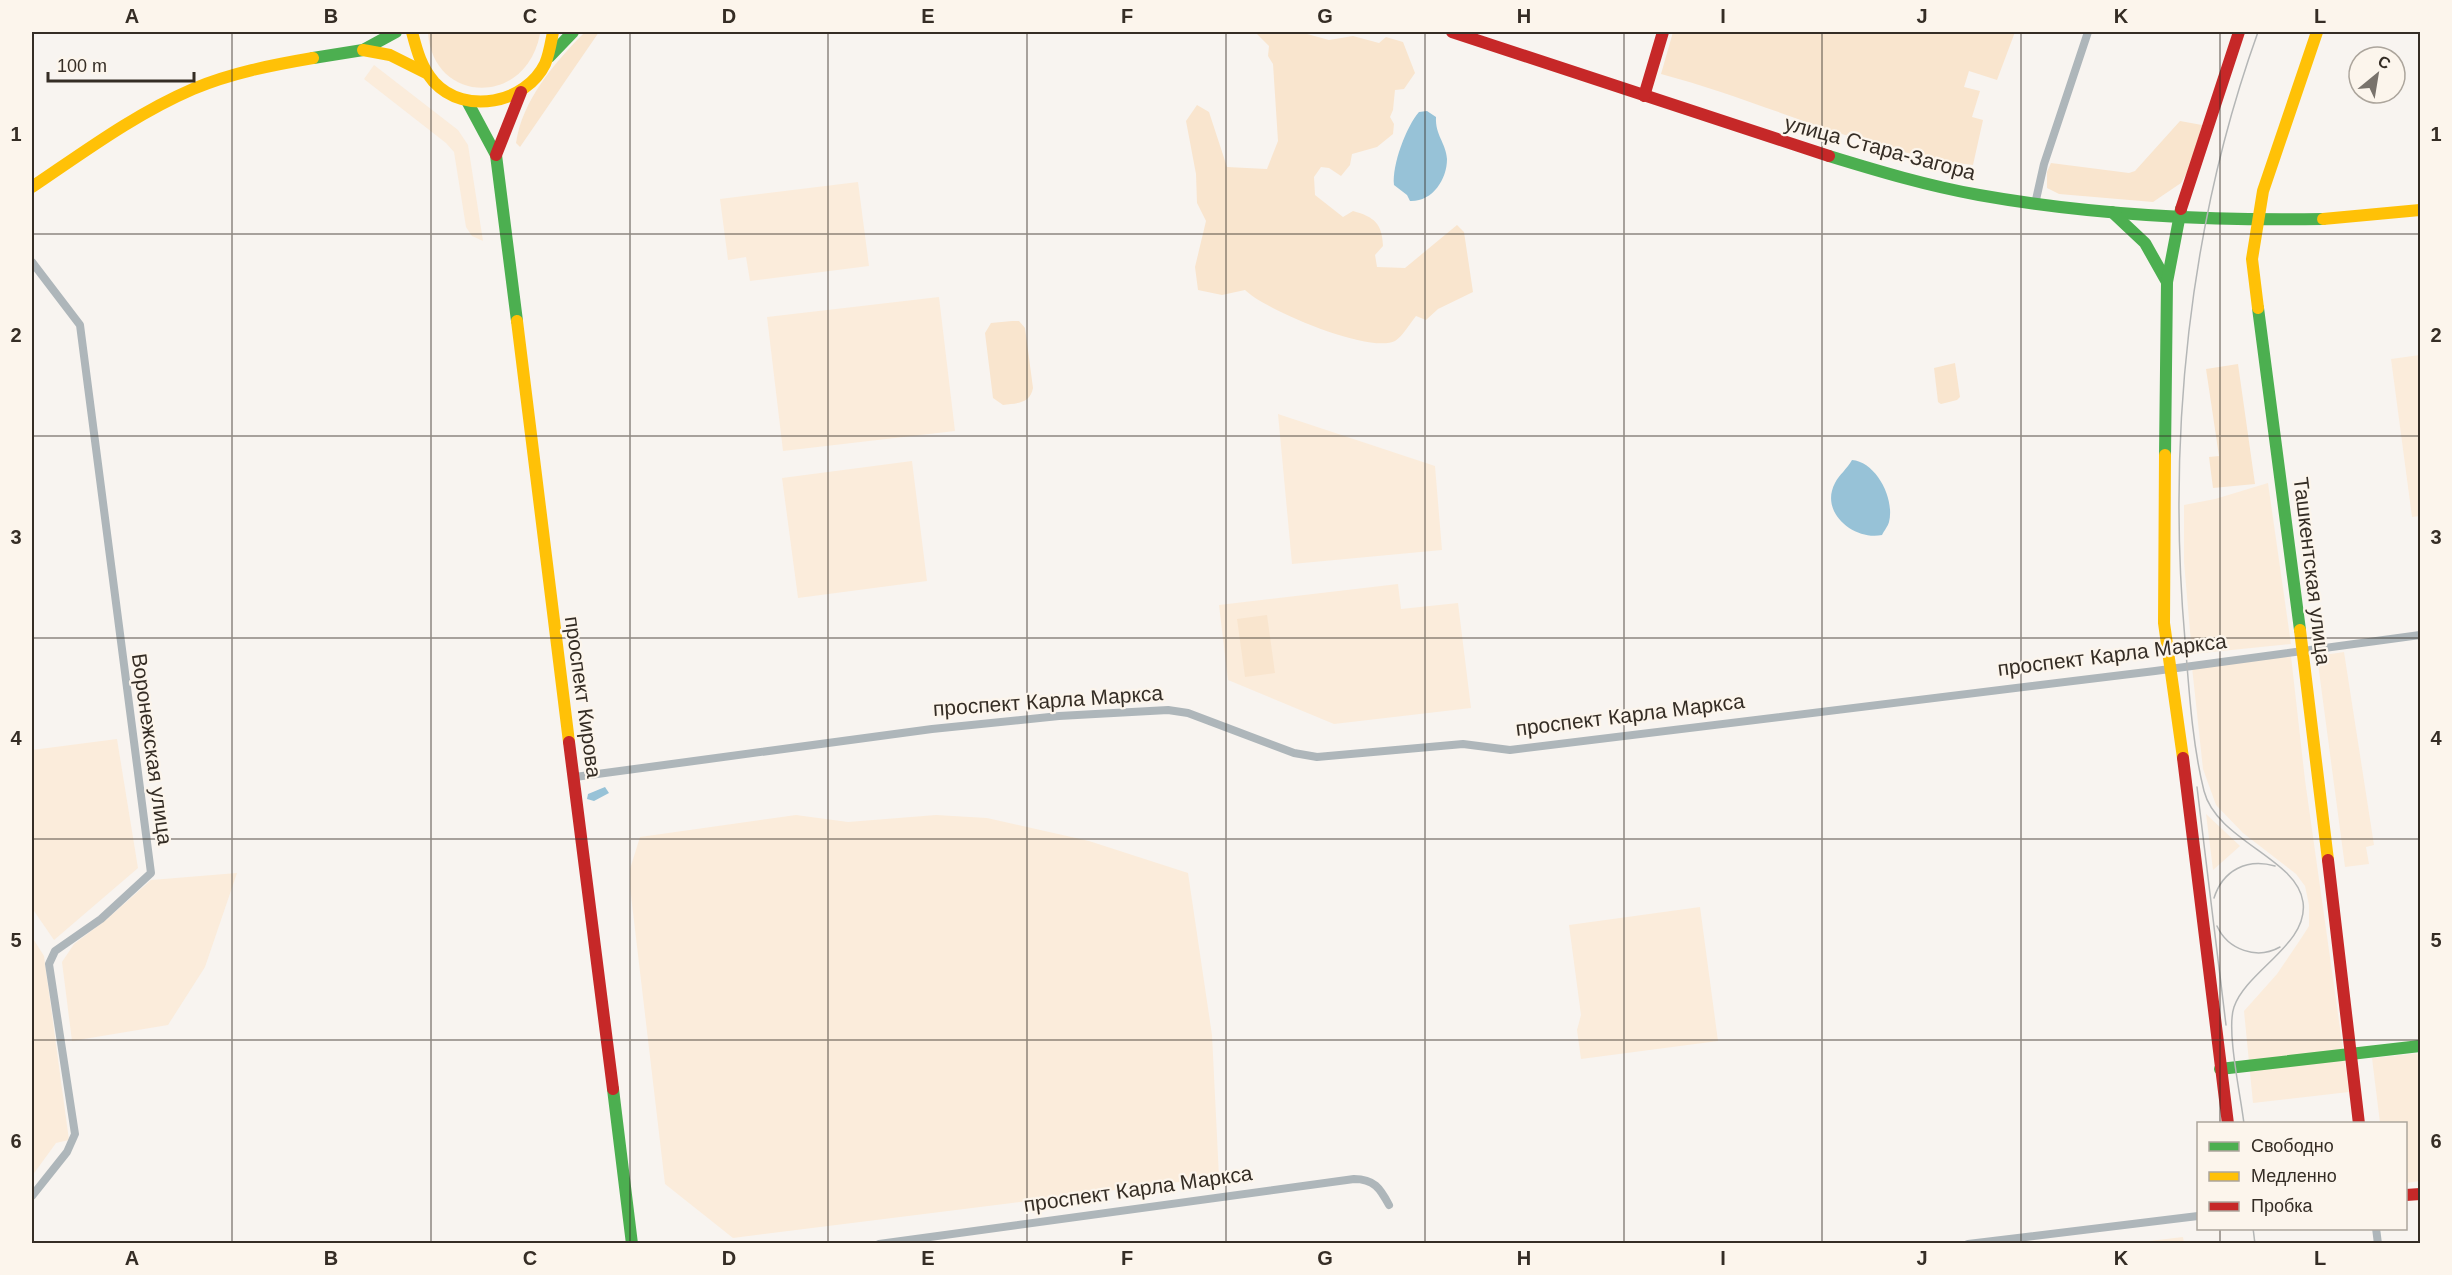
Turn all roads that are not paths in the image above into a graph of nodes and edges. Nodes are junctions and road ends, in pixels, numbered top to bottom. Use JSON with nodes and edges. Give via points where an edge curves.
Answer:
{"nodes":[{"id":1,"x":396,"y":32,"type":"edge"},
{"id":2,"x":412,"y":32,"type":"edge"},
{"id":3,"x":553,"y":32,"type":"edge"},
{"id":4,"x":573,"y":32,"type":"edge"},
{"id":5,"x":1452,"y":32,"type":"edge"},
{"id":6,"x":1663,"y":32,"type":"edge"},
{"id":7,"x":2088,"y":32,"type":"edge"},
{"id":8,"x":2239,"y":32,"type":"edge"},
{"id":9,"x":2317,"y":32,"type":"edge"},
{"id":10,"x":363,"y":50,"type":"junction"},
{"id":11,"x":549,"y":57,"type":"junction"},
{"id":12,"x":426,"y":73,"type":"junction"},
{"id":13,"x":521,"y":92,"type":"junction"},
{"id":14,"x":1644,"y":96,"type":"junction"},
{"id":15,"x":467,"y":101,"type":"junction"},
{"id":16,"x":496,"y":155,"type":"junction"},
{"id":17,"x":32,"y":187,"type":"edge"},
{"id":18,"x":2035,"y":204,"type":"junction"},
{"id":19,"x":2421,"y":210,"type":"edge"},
{"id":20,"x":2112,"y":212,"type":"junction"},
{"id":21,"x":2179,"y":216,"type":"junction"},
{"id":22,"x":2259,"y":219,"type":"junction"},
{"id":23,"x":32,"y":262,"type":"edge"},
{"id":24,"x":2168,"y":282,"type":"junction"},
{"id":25,"x":2421,"y":635,"type":"edge"},
{"id":26,"x":2303,"y":651,"type":"junction"},
{"id":27,"x":2170,"y":669,"type":"junction"},
{"id":28,"x":575,"y":777,"type":"junction"},
{"id":29,"x":2421,"y":1046,"type":"edge"},
{"id":30,"x":2350,"y":1052,"type":"junction"},
{"id":31,"x":2220,"y":1069,"type":"junction"},
{"id":32,"x":2228,"y":1122,"type":"edge"},
{"id":33,"x":2359,"y":1122,"type":"edge"},
{"id":34,"x":32,"y":1196,"type":"edge"},
{"id":35,"x":1389,"y":1205,"type":"dead end"},
{"id":36,"x":2197,"y":1216,"type":"edge"},
{"id":37,"x":632,"y":1244,"type":"edge"},
{"id":38,"x":879,"y":1244,"type":"edge"},
{"id":39,"x":1968,"y":1244,"type":"edge"}],
"edges":[{"from":1,"to":10,"type":"main road"},
{"from":2,"to":12,"type":"main road","via":[[414,48]]},
{"from":3,"to":11,"type":"main road"},
{"from":4,"to":11,"type":"main road"},
{"from":5,"to":14,"type":"main road","name":"улица Стара-Загора"},
{"from":6,"to":14,"type":"main road"},
{"from":7,"to":18,"type":"street","via":[[2044,164]]},
{"from":8,"to":21,"type":"main road"},
{"from":9,"to":22,"type":"main road","name":"Ташкентская улица","via":[[2281,132]]},
{"from":10,"to":12,"type":"main road","via":[[390,55]]},
{"from":10,"to":17,"type":"main road","via":[[252,69],[193,88],[117,129]]},
{"from":11,"to":13,"type":"main road","via":[[537,77]]},
{"from":12,"to":15,"type":"main road","via":[[441,88]]},
{"from":13,"to":15,"type":"main road","via":[[512,99],[496,102]]},
{"from":13,"to":16,"type":"main road"},
{"from":14,"to":18,"type":"main road","name":"улица Стара-Загора","via":[[1901,178]]},
{"from":15,"to":16,"type":"main road"},
{"from":16,"to":28,"type":"main road","name":"проспект Кирова","via":[[547,583]]},
{"from":18,"to":20,"type":"main road","name":"улица Стара-Загора"},
{"from":19,"to":22,"type":"main road","name":"улица Стара-Загора","via":[[2339,219]]},
{"from":20,"to":21,"type":"main road","name":"улица Стара-Загора"},
{"from":20,"to":24,"type":"main road","via":[[2145,243]]},
{"from":21,"to":22,"type":"main road","name":"улица Стара-Загора"},
{"from":21,"to":24,"type":"main road"},
{"from":22,"to":26,"type":"main road","name":"Ташкентская улица","via":[[2252,259]]},
{"from":23,"to":34,"type":"street","name":"Воронежская улица","via":[[80,325],[151,873],[101,919],[55,951],[49,964],[75,1134],[67,1152]]},
{"from":24,"to":27,"type":"main road","via":[[2164,599]]},
{"from":25,"to":26,"type":"street","name":"проспект Карла Маркса"},
{"from":26,"to":27,"type":"street","name":"проспект Карла Маркса"},
{"from":26,"to":30,"type":"main road","name":"Ташкентская улица"},
{"from":27,"to":28,"type":"street","name":"проспект Карла Маркса","via":[[1510,750],[1464,744],[1317,757],[1294,753],[1188,713],[1168,710],[932,729]]},
{"from":27,"to":31,"type":"main road"},
{"from":28,"to":37,"type":"main road","name":"проспект Кирова"},
{"from":29,"to":30,"type":"main road"},
{"from":30,"to":31,"type":"main road"},
{"from":30,"to":33,"type":"main road","name":"Ташкентская улица"},
{"from":31,"to":32,"type":"main road"},
{"from":35,"to":38,"type":"street","name":"проспект Карла Маркса","via":[[1380,1188],[1367,1179],[1354,1179]]},
{"from":36,"to":39,"type":"street"}]}
